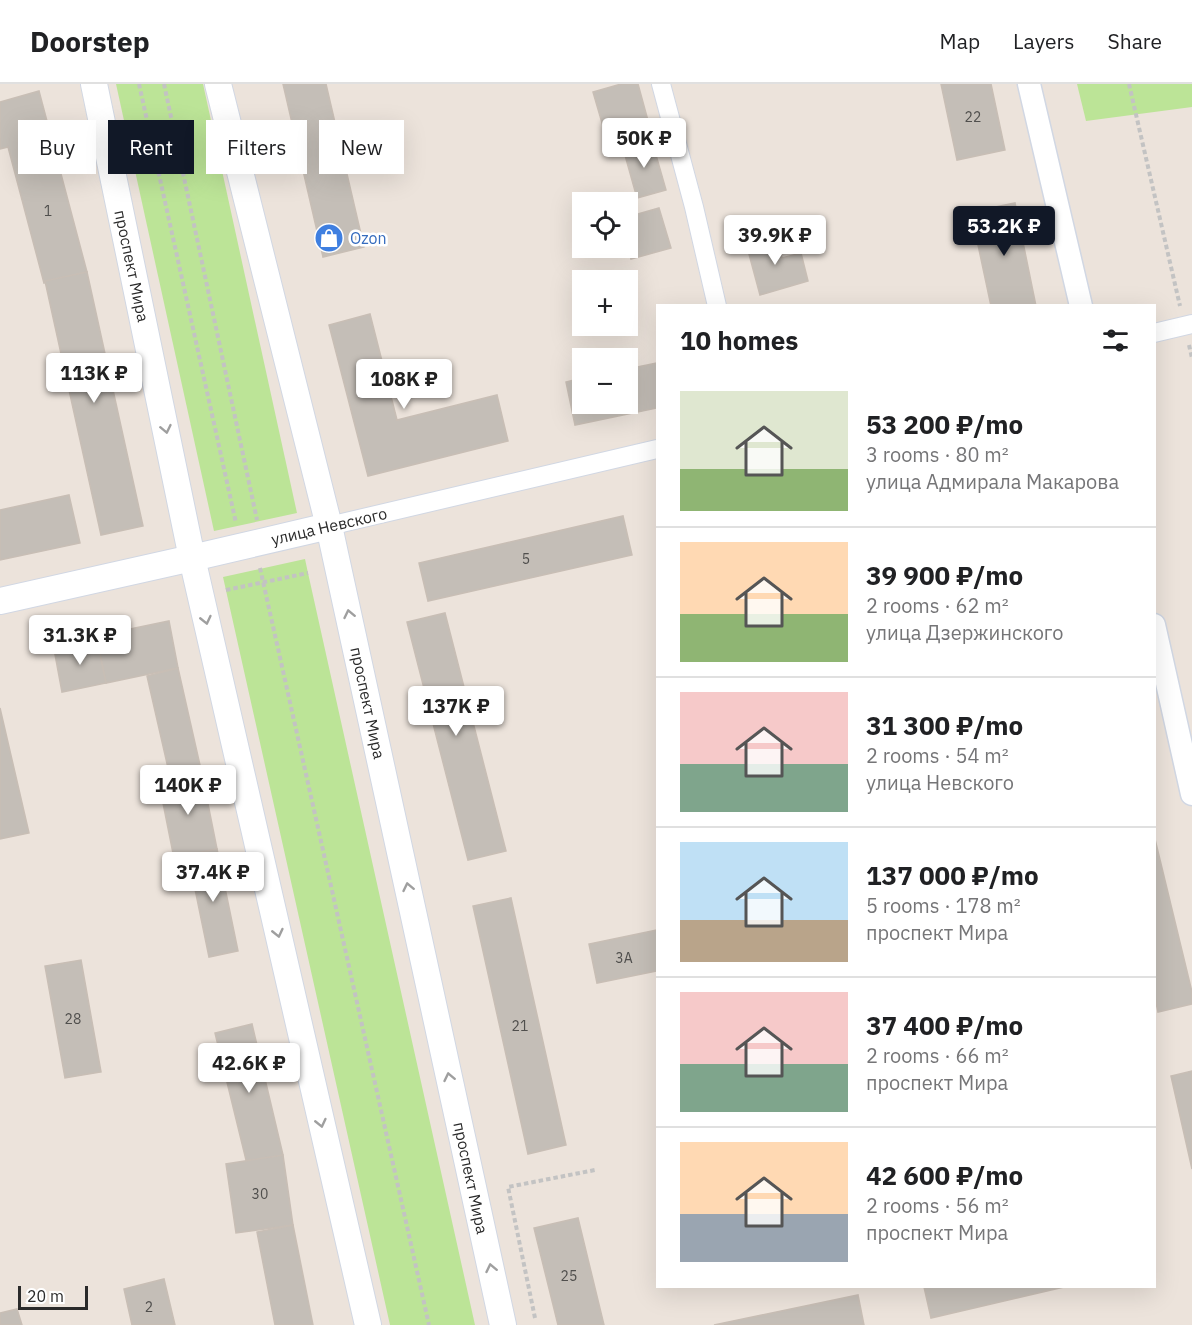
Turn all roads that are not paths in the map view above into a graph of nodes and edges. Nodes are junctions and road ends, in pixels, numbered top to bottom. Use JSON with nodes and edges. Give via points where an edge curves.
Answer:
{"nodes":[{"id":1,"x":94,"y":84,"type":"edge"},
{"id":2,"x":218,"y":84,"type":"edge"},
{"id":3,"x":661,"y":84,"type":"edge"},
{"id":4,"x":1029,"y":84,"type":"edge"},
{"id":5,"x":717,"y":304,"type":"edge"},
{"id":6,"x":1081,"y":304,"type":"edge"},
{"id":7,"x":1188,"y":325,"type":"edge"},
{"id":8,"x":1156,"y":333,"type":"edge"},
{"id":9,"x":656,"y":449,"type":"edge"},
{"id":10,"x":329,"y":526,"type":"junction"},
{"id":11,"x":192,"y":558,"type":"junction"},
{"id":12,"x":0,"y":601,"type":"edge"},
{"id":13,"x":1156,"y":634,"type":"edge"},
{"id":14,"x":1192,"y":794,"type":"edge"},
{"id":15,"x":368,"y":1325,"type":"edge"},
{"id":16,"x":503,"y":1325,"type":"edge"}],
"edges":[{"from":1,"to":11,"type":"main road","name":"проспект Мира","one_way":true},
{"from":2,"to":10,"type":"main road","name":"проспект Мира"},
{"from":3,"to":5,"type":"street"},
{"from":4,"to":6,"type":"street"},
{"from":7,"to":8,"type":"street"},
{"from":9,"to":10,"type":"street","name":"улица Невского"},
{"from":10,"to":11,"type":"main road","name":"улица Невского"},
{"from":16,"to":10,"type":"main road","name":"проспект Мира","one_way":true},
{"from":11,"to":12,"type":"main road","name":"улица Невского"},
{"from":11,"to":15,"type":"main road","name":"проспект Мира","one_way":true},
{"from":13,"to":14,"type":"street"}]}
